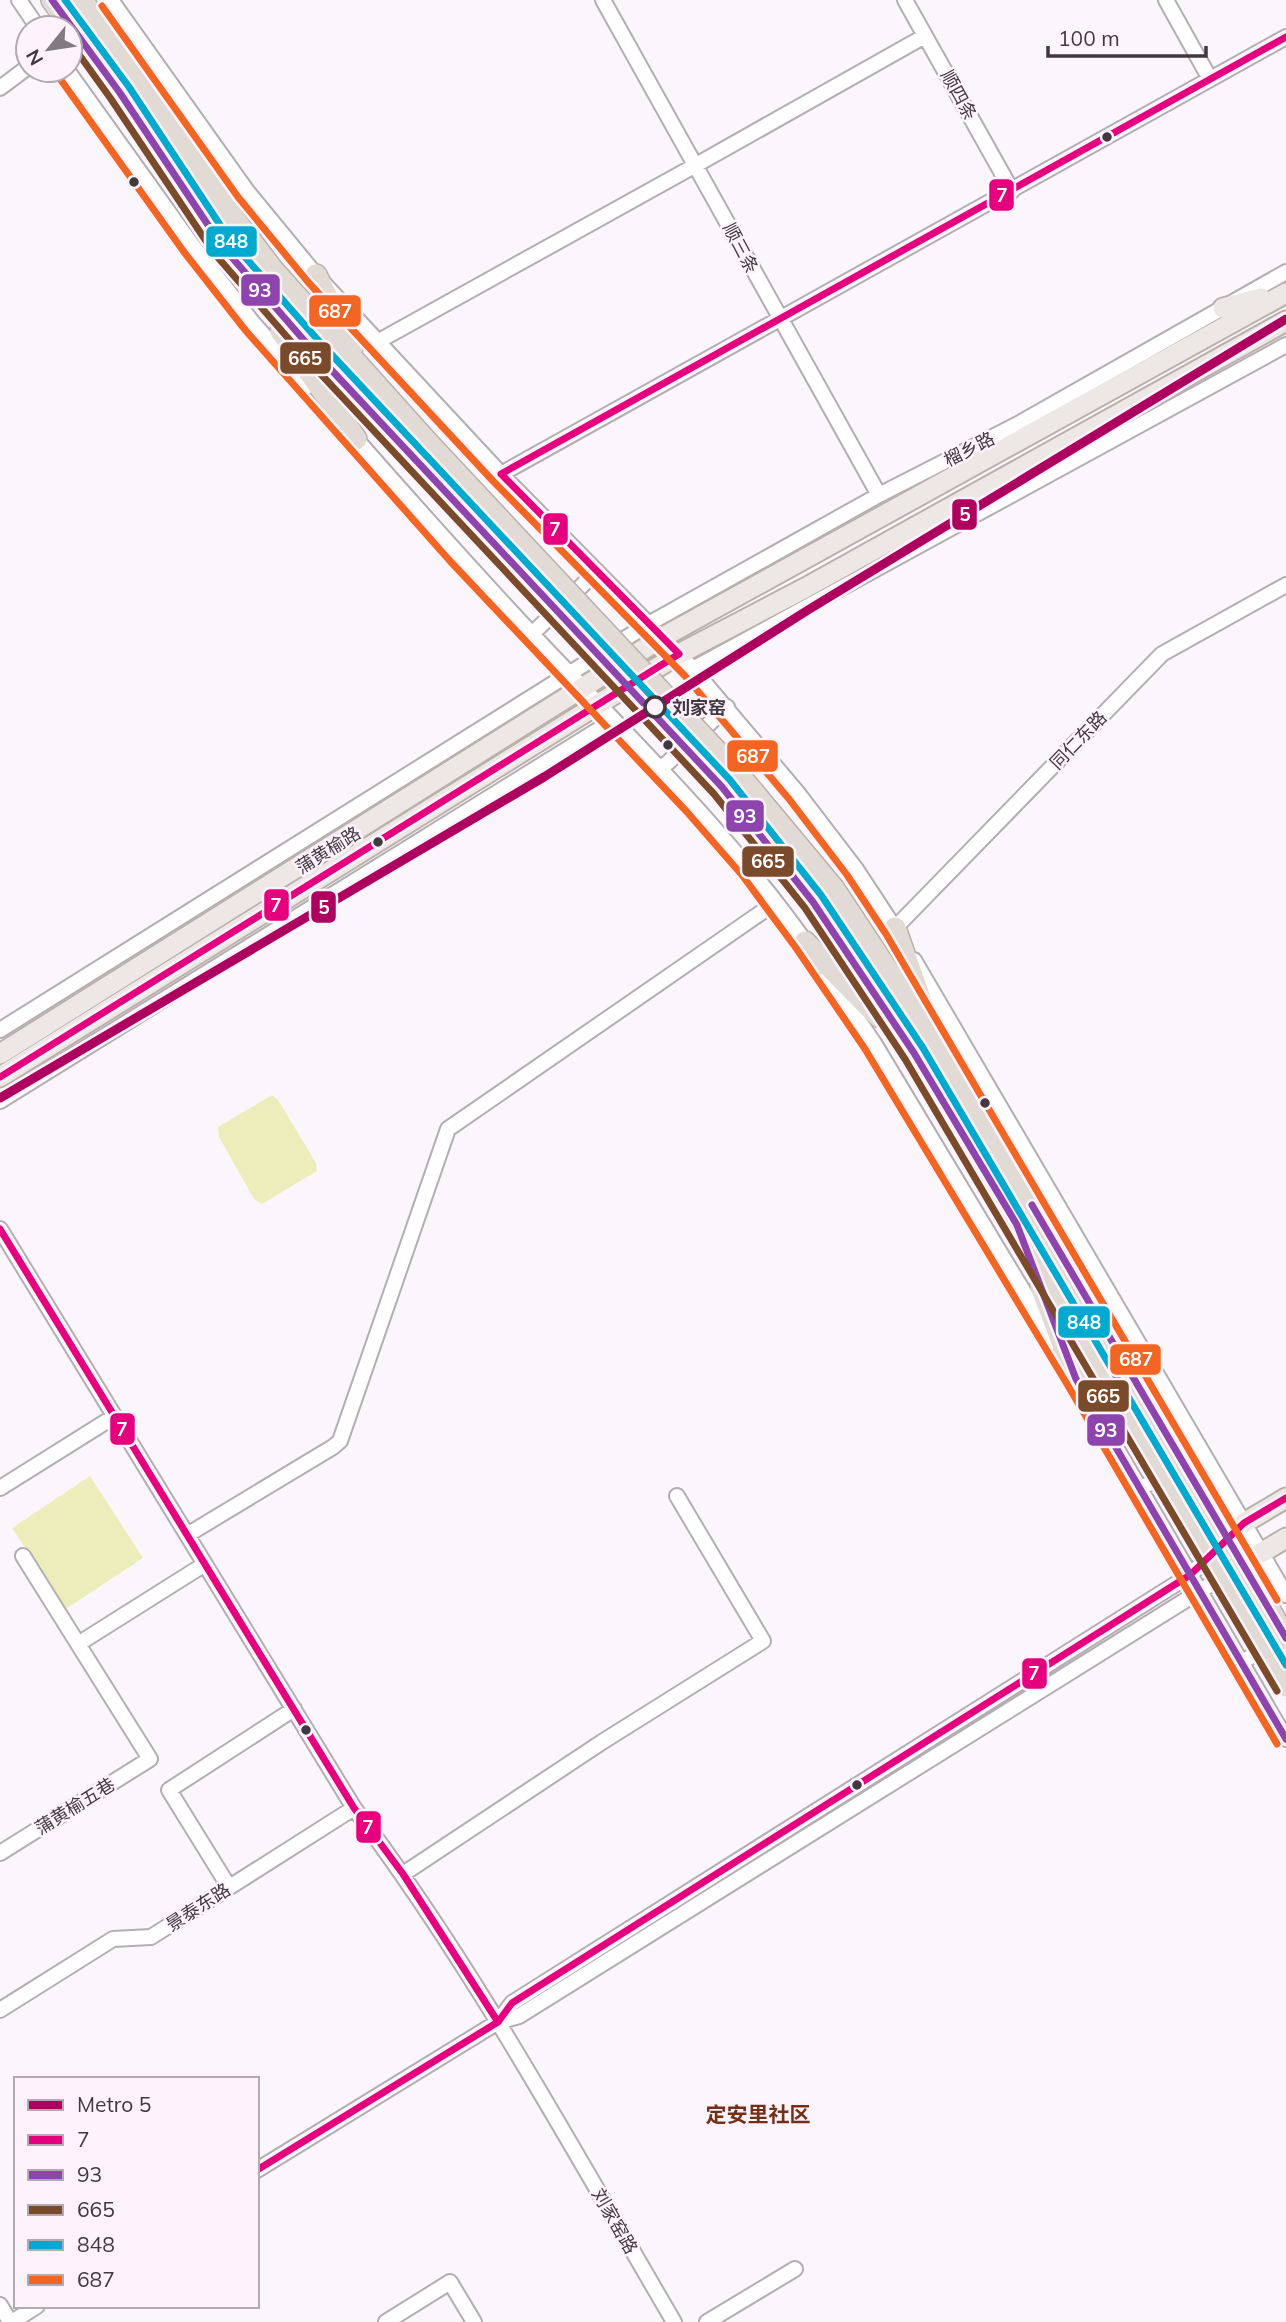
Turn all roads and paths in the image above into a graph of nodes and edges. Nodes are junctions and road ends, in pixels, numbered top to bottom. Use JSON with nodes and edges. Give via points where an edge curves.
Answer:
{"nodes":[{"id":1,"x":52,"y":0,"type":"edge"},
{"id":2,"x":82,"y":0,"type":"edge"},
{"id":3,"x":111,"y":0,"type":"edge"},
{"id":4,"x":603,"y":0,"type":"edge"},
{"id":5,"x":905,"y":0,"type":"edge"},
{"id":6,"x":1166,"y":0,"type":"edge"},
{"id":7,"x":925,"y":36,"type":"junction"},
{"id":8,"x":1286,"y":37,"type":"edge"},
{"id":9,"x":1210,"y":79,"type":"junction"},
{"id":10,"x":77,"y":84,"type":"edge"},
{"id":11,"x":696,"y":165,"type":"junction"},
{"id":12,"x":1012,"y":191,"type":"junction"},
{"id":13,"x":222,"y":246,"type":"junction"},
{"id":14,"x":1286,"y":272,"type":"edge"},
{"id":15,"x":316,"y":275,"type":"junction"},
{"id":16,"x":1286,"y":292,"type":"edge"},
{"id":17,"x":1223,"y":308,"type":"junction"},
{"id":18,"x":780,"y":320,"type":"junction"},
{"id":19,"x":1286,"y":321,"type":"edge"},
{"id":20,"x":377,"y":342,"type":"junction"},
{"id":21,"x":1286,"y":345,"type":"edge"},
{"id":22,"x":365,"y":372,"type":"junction"},
{"id":23,"x":1018,"y":424,"type":"junction"},
{"id":24,"x":356,"y":439,"type":"junction"},
{"id":25,"x":423,"y":453,"type":"junction"},
{"id":26,"x":962,"y":472,"type":"junction"},
{"id":27,"x":501,"y":474,"type":"junction"},
{"id":28,"x":879,"y":495,"type":"junction"},
{"id":29,"x":597,"y":571,"type":"junction"},
{"id":30,"x":1286,"y":584,"type":"edge"},
{"id":31,"x":657,"y":630,"type":"junction"},
{"id":32,"x":532,"y":634,"type":"junction"},
{"id":33,"x":679,"y":654,"type":"junction"},
{"id":34,"x":693,"y":669,"type":"junction"},
{"id":35,"x":570,"y":674,"type":"junction"},
{"id":36,"x":584,"y":689,"type":"junction"},
{"id":37,"x":599,"y":705,"type":"junction"},
{"id":38,"x":727,"y":707,"type":"junction"},
{"id":39,"x":614,"y":720,"type":"junction"},
{"id":40,"x":660,"y":770,"type":"junction"},
{"id":41,"x":775,"y":903,"type":"junction"},
{"id":42,"x":895,"y":928,"type":"junction"},
{"id":43,"x":238,"y":929,"type":"junction"},
{"id":44,"x":262,"y":938,"type":"junction"},
{"id":45,"x":805,"y":942,"type":"junction"},
{"id":46,"x":0,"y":1030,"type":"edge"},
{"id":47,"x":935,"y":1042,"type":"junction"},
{"id":48,"x":914,"y":1053,"type":"junction"},
{"id":49,"x":0,"y":1054,"type":"edge"},
{"id":50,"x":0,"y":1076,"type":"edge"},
{"id":51,"x":0,"y":1101,"type":"edge"},
{"id":52,"x":1017,"y":1225,"type":"junction"},
{"id":53,"x":0,"y":1230,"type":"edge"},
{"id":54,"x":1076,"y":1379,"type":"junction"},
{"id":55,"x":115,"y":1416,"type":"junction"},
{"id":56,"x":1203,"y":1453,"type":"junction"},
{"id":57,"x":0,"y":1488,"type":"edge"},
{"id":58,"x":1140,"y":1489,"type":"junction"},
{"id":59,"x":677,"y":1496,"type":"dead end"},
{"id":60,"x":1286,"y":1498,"type":"edge"},
{"id":61,"x":1244,"y":1523,"type":"junction"},
{"id":62,"x":187,"y":1535,"type":"junction"},
{"id":63,"x":1286,"y":1538,"type":"edge"},
{"id":64,"x":1261,"y":1553,"type":"junction"},
{"id":65,"x":23,"y":1556,"type":"dead end"},
{"id":66,"x":205,"y":1564,"type":"junction"},
{"id":67,"x":1189,"y":1575,"type":"junction"},
{"id":68,"x":1199,"y":1592,"type":"junction"},
{"id":69,"x":1286,"y":1595,"type":"edge"},
{"id":70,"x":1286,"y":1637,"type":"edge"},
{"id":71,"x":78,"y":1644,"type":"junction"},
{"id":72,"x":1240,"y":1663,"type":"junction"},
{"id":73,"x":1286,"y":1686,"type":"edge"},
{"id":74,"x":294,"y":1709,"type":"junction"},
{"id":75,"x":1286,"y":1739,"type":"edge"},
{"id":76,"x":354,"y":1808,"type":"junction"},
{"id":77,"x":0,"y":1853,"type":"edge"},
{"id":78,"x":403,"y":1874,"type":"junction"},
{"id":79,"x":229,"y":1887,"type":"junction"},
{"id":80,"x":0,"y":2010,"type":"edge"},
{"id":81,"x":498,"y":2022,"type":"junction"},
{"id":82,"x":259,"y":2169,"type":"edge"},
{"id":83,"x":795,"y":2269,"type":"dead end"},
{"id":84,"x":0,"y":2305,"type":"edge"},
{"id":85,"x":34,"y":2308,"type":"edge"},
{"id":86,"x":11,"y":2322,"type":"edge"},
{"id":87,"x":386,"y":2322,"type":"edge"},
{"id":88,"x":474,"y":2322,"type":"edge"},
{"id":89,"x":674,"y":2322,"type":"edge"},
{"id":90,"x":707,"y":2322,"type":"edge"}],
"edges":[{"from":1,"to":13,"type":"highway"},
{"from":2,"to":22,"type":"highway","via":[[238,224]]},
{"from":3,"to":15,"type":"street","via":[[247,191]]},
{"from":4,"to":11,"type":"street","name":"顺三条"},
{"from":5,"to":7,"type":"street","name":"顺四条"},
{"from":6,"to":9,"type":"street"},
{"from":7,"to":11,"type":"street"},
{"from":7,"to":12,"type":"street","name":"顺四条"},
{"from":8,"to":9,"type":"street"},
{"from":9,"to":12,"type":"street"},
{"from":10,"to":24,"type":"street","via":[[201,257]]},
{"from":11,"to":18,"type":"street","name":"顺三条"},
{"from":11,"to":20,"type":"street"},
{"from":12,"to":18,"type":"street"},
{"from":13,"to":24,"type":"highway"},
{"from":13,"to":25,"type":"highway","via":[[309,346]]},
{"from":14,"to":17,"type":"street","name":"榴乡路"},
{"from":15,"to":20,"type":"street"},
{"from":15,"to":22,"type":"highway"},
{"from":16,"to":17,"type":"main road"},
{"from":16,"to":26,"type":"main road","name":"榴乡路"},
{"from":17,"to":23,"type":"street","name":"榴乡路"},
{"from":18,"to":27,"type":"street"},
{"from":18,"to":28,"type":"street","name":"顺三条"},
{"from":19,"to":33,"type":"main road"},
{"from":20,"to":27,"type":"street"},
{"from":21,"to":34,"type":"street"},
{"from":22,"to":25,"type":"highway"},
{"from":23,"to":26,"type":"main road"},
{"from":23,"to":28,"type":"street","name":"榴乡路"},
{"from":24,"to":32,"type":"street"},
{"from":25,"to":47,"type":"highway","bridge":true,"via":[[740,775],[834,889]]},
{"from":25,"to":48,"type":"highway","bridge":true,"via":[[722,787],[813,902]]},
{"from":26,"to":31,"type":"main road","name":"榴乡路"},
{"from":27,"to":29,"type":"street"},
{"from":28,"to":31,"type":"street","name":"榴乡路"},
{"from":29,"to":31,"type":"street"},
{"from":29,"to":32,"type":"street"},
{"from":30,"to":42,"type":"street","name":"同仁东路","via":[[1162,654]]},
{"from":31,"to":33,"type":"street"},
{"from":31,"to":35,"type":"street"},
{"from":31,"to":36,"type":"main road","name":"蒲黄榆路"},
{"from":32,"to":35,"type":"street"},
{"from":33,"to":34,"type":"street"},
{"from":33,"to":37,"type":"main road","name":"蒲黄榆路"},
{"from":34,"to":38,"type":"street"},
{"from":35,"to":36,"type":"street"},
{"from":35,"to":46,"type":"street"},
{"from":36,"to":37,"type":"street"},
{"from":36,"to":49,"type":"main road","name":"蒲黄榆路"},
{"from":37,"to":39,"type":"street"},
{"from":37,"to":43,"type":"main road","name":"蒲黄榆路"},
{"from":38,"to":40,"type":"street"},
{"from":38,"to":42,"type":"street","via":[[806,803]]},
{"from":39,"to":40,"type":"street"},
{"from":39,"to":44,"type":"street"},
{"from":40,"to":41,"type":"street","via":[[750,868]]},
{"from":41,"to":45,"type":"street"},
{"from":41,"to":62,"type":"street","via":[[448,1129],[340,1441]]},
{"from":42,"to":47,"type":"highway"},
{"from":42,"to":56,"type":"street"},
{"from":43,"to":44,"type":"street"},
{"from":43,"to":50,"type":"main road","name":"蒲黄榆路"},
{"from":44,"to":51,"type":"street"},
{"from":45,"to":48,"type":"highway"},
{"from":45,"to":54,"type":"street","via":[[874,1043]]},
{"from":47,"to":70,"type":"highway","bridge":true},
{"from":48,"to":52,"type":"highway"},
{"from":52,"to":54,"type":"highway"},
{"from":52,"to":73,"type":"highway","bridge":true},
{"from":53,"to":55,"type":"street","name":"刘家窑路"},
{"from":54,"to":58,"type":"street"},
{"from":55,"to":57,"type":"street"},
{"from":55,"to":62,"type":"street","name":"刘家窑路"},
{"from":56,"to":58,"type":"street"},
{"from":56,"to":61,"type":"street"},
{"from":58,"to":67,"type":"street"},
{"from":59,"to":78,"type":"street","via":[[763,1641]]},
{"from":60,"to":61,"type":"main road"},
{"from":61,"to":64,"type":"street"},
{"from":61,"to":67,"type":"street"},
{"from":62,"to":66,"type":"street","name":"刘家窑路"},
{"from":63,"to":64,"type":"main road"},
{"from":64,"to":68,"type":"street"},
{"from":64,"to":69,"type":"street"},
{"from":65,"to":71,"type":"street"},
{"from":66,"to":71,"type":"street"},
{"from":66,"to":74,"type":"street","name":"刘家窑路"},
{"from":67,"to":68,"type":"street"},
{"from":67,"to":81,"type":"street","via":[[512,2003]]},
{"from":68,"to":72,"type":"street"},
{"from":68,"to":81,"type":"street","via":[[531,2009]]},
{"from":70,"to":72,"type":"street"},
{"from":71,"to":77,"type":"street","name":"蒲黄榆五巷","via":[[150,1759]]},
{"from":72,"to":75,"type":"street"},
{"from":74,"to":76,"type":"street","name":"刘家窑路"},
{"from":74,"to":79,"type":"street","via":[[169,1790]]},
{"from":76,"to":78,"type":"street","name":"刘家窑路"},
{"from":76,"to":79,"type":"street","name":"景泰东路"},
{"from":78,"to":81,"type":"street","name":"刘家窑路"},
{"from":79,"to":80,"type":"street","name":"景泰东路","via":[[151,1937],[113,1940]]},
{"from":81,"to":82,"type":"street"},
{"from":81,"to":89,"type":"street","name":"刘家窑路"},
{"from":83,"to":90,"type":"street"},
{"from":84,"to":86,"type":"street"},
{"from":85,"to":86,"type":"street"},
{"from":87,"to":88,"type":"street","via":[[450,2282]]}]}
